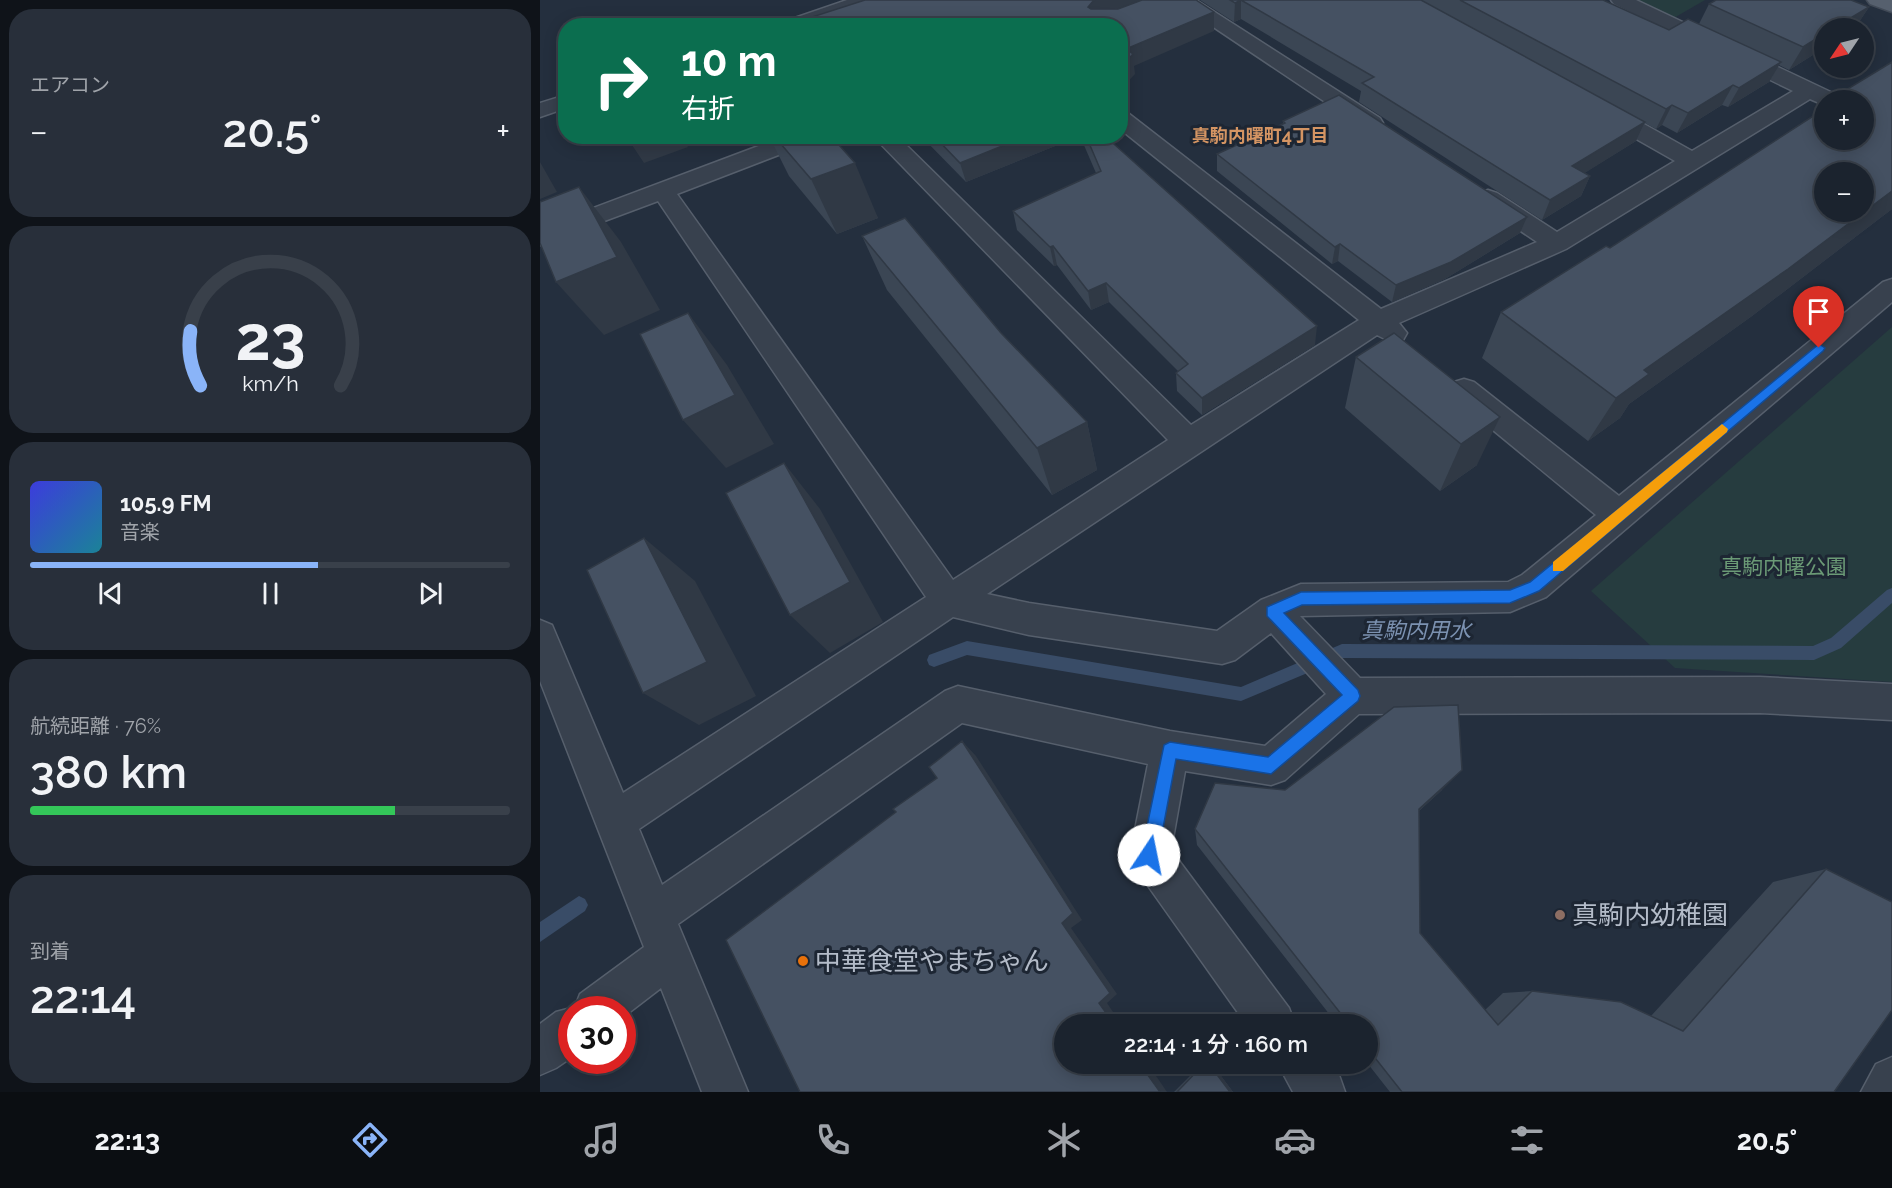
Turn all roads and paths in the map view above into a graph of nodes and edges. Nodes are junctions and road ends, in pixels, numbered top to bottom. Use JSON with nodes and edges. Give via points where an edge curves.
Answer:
{"nodes":[{"id":1,"x":866,"y":0,"type":"edge"},
{"id":2,"x":1621,"y":0,"type":"edge"},
{"id":3,"x":1172,"y":1,"type":"edge"},
{"id":4,"x":813,"y":18,"type":"edge"},
{"id":5,"x":1814,"y":94,"type":"edge"},
{"id":6,"x":1580,"y":98,"type":"edge"},
{"id":7,"x":1814,"y":99,"type":"edge"},
{"id":8,"x":558,"y":104,"type":"edge"},
{"id":9,"x":540,"y":110,"type":"edge"},
{"id":10,"x":1128,"y":124,"type":"edge"},
{"id":11,"x":1390,"y":134,"type":"edge"},
{"id":12,"x":786,"y":144,"type":"edge"},
{"id":13,"x":892,"y":144,"type":"edge"},
{"id":14,"x":1694,"y":162,"type":"junction"},
{"id":15,"x":1468,"y":186,"type":"edge"},
{"id":16,"x":662,"y":190,"type":"junction"},
{"id":17,"x":540,"y":237,"type":"edge"},
{"id":18,"x":1557,"y":243,"type":"junction"},
{"id":19,"x":1892,"y":288,"type":"edge"},
{"id":20,"x":1378,"y":321,"type":"junction"},
{"id":21,"x":1415,"y":351,"type":"edge"},
{"id":22,"x":1443,"y":373,"type":"edge"},
{"id":23,"x":1189,"y":442,"type":"junction"},
{"id":24,"x":1619,"y":515,"type":"junction"},
{"id":25,"x":948,"y":601,"type":"junction"},
{"id":26,"x":1272,"y":611,"type":"junction"},
{"id":27,"x":540,"y":636,"type":"edge"},
{"id":28,"x":1352,"y":696,"type":"junction"},
{"id":29,"x":1892,"y":702,"type":"edge"},
{"id":30,"x":1170,"y":750,"type":"junction"},
{"id":31,"x":616,"y":821,"type":"junction"},
{"id":32,"x":654,"y":915,"type":"junction"},
{"id":33,"x":669,"y":955,"type":"junction"},
{"id":34,"x":615,"y":996,"type":"edge"},
{"id":35,"x":1266,"y":1014,"type":"edge"},
{"id":36,"x":558,"y":1038,"type":"edge"},
{"id":37,"x":540,"y":1052,"type":"edge"},
{"id":38,"x":1308,"y":1074,"type":"edge"},
{"id":39,"x":1892,"y":1080,"type":"edge"},
{"id":40,"x":725,"y":1092,"type":"edge"},
{"id":41,"x":1322,"y":1092,"type":"edge"},
{"id":42,"x":1884,"y":1092,"type":"edge"}],
"edges":[{"from":1,"to":4,"type":"street"},
{"from":2,"to":5,"type":"street"},
{"from":3,"to":11,"type":"street"},
{"from":6,"to":14,"type":"street"},
{"from":7,"to":14,"type":"street"},
{"from":8,"to":9,"type":"street"},
{"from":10,"to":20,"type":"street"},
{"from":12,"to":16,"type":"street"},
{"from":13,"to":23,"type":"street"},
{"from":14,"to":18,"type":"street"},
{"from":15,"to":18,"type":"street"},
{"from":16,"to":17,"type":"street"},
{"from":16,"to":25,"type":"street"},
{"from":18,"to":20,"type":"street"},
{"from":19,"to":24,"type":"street"},
{"from":20,"to":21,"type":"street"},
{"from":20,"to":23,"type":"street"},
{"from":22,"to":24,"type":"street"},
{"from":23,"to":25,"type":"street"},
{"from":24,"to":26,"type":"street","via":[[1534,586],[1510,597],[1301,599]]},
{"from":25,"to":26,"type":"street","via":[[1029,619],[1222,648]]},
{"from":25,"to":31,"type":"street"},
{"from":26,"to":28,"type":"street"},
{"from":27,"to":31,"type":"street"},
{"from":28,"to":29,"type":"street","via":[[1760,695]]},
{"from":28,"to":30,"type":"street","via":[[1271,766]]},
{"from":30,"to":32,"type":"street","via":[[958,704]]},
{"from":30,"to":35,"type":"street","via":[[1149,855]]},
{"from":31,"to":32,"type":"street"},
{"from":32,"to":33,"type":"street"},
{"from":33,"to":34,"type":"street"},
{"from":33,"to":40,"type":"street"},
{"from":36,"to":37,"type":"street"},
{"from":38,"to":41,"type":"street"},
{"from":39,"to":42,"type":"street"}]}
